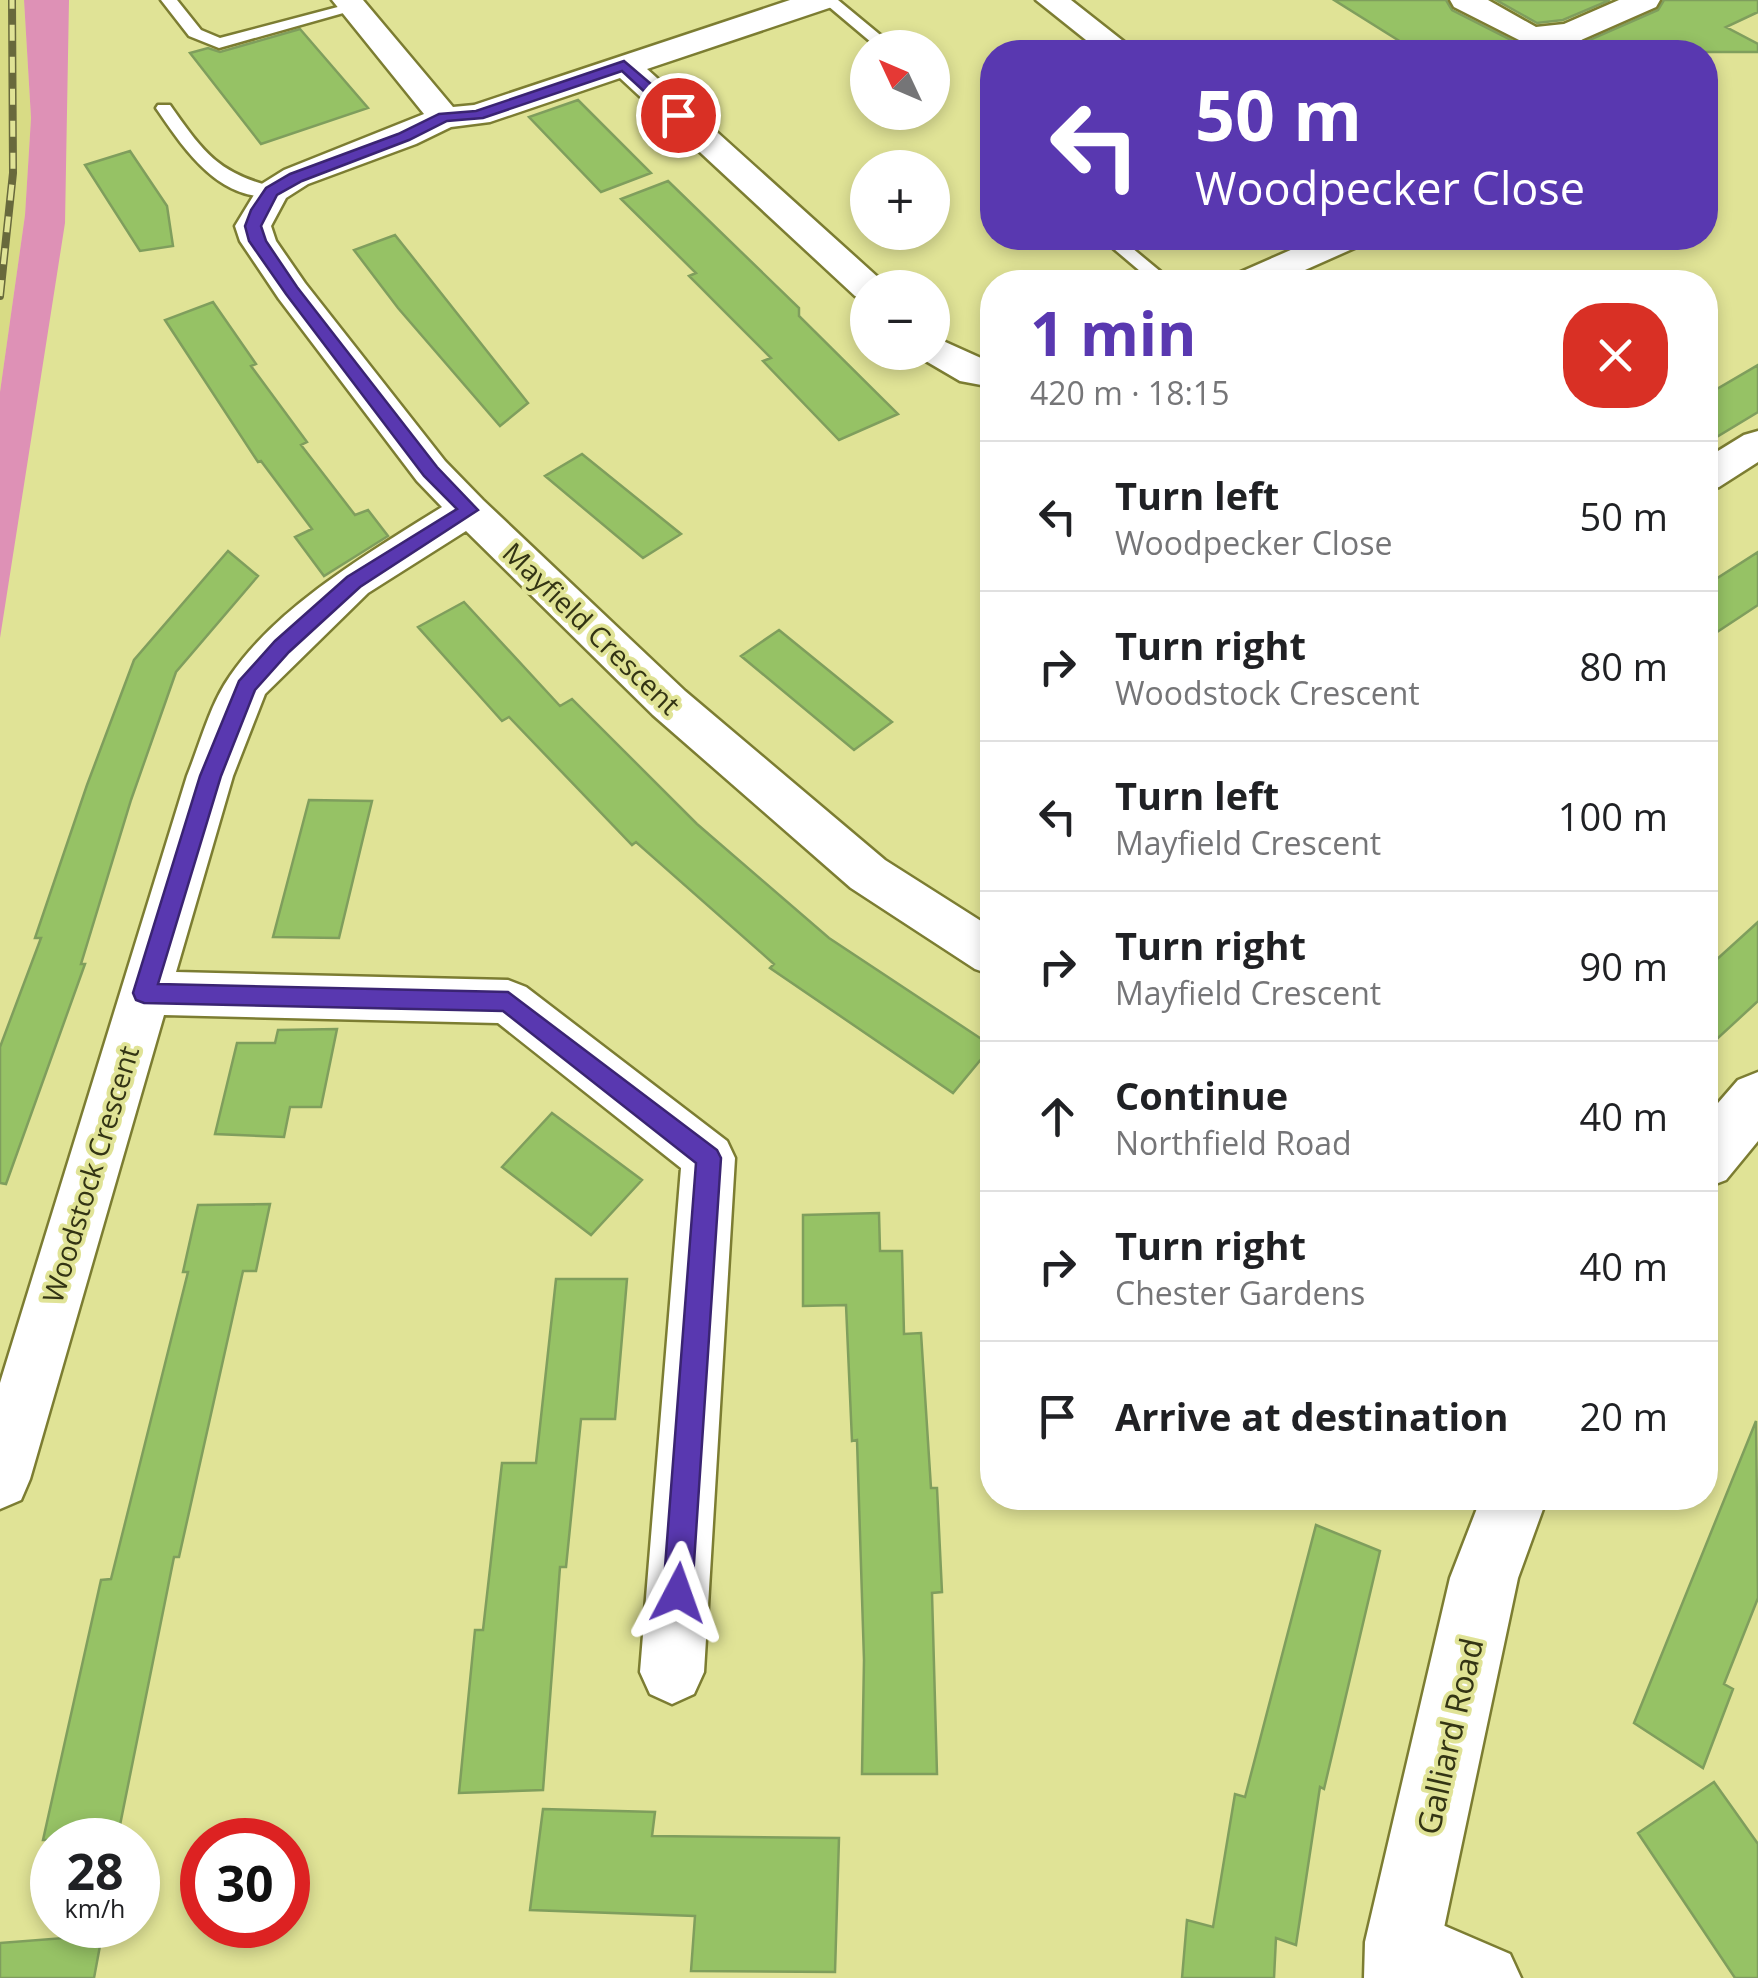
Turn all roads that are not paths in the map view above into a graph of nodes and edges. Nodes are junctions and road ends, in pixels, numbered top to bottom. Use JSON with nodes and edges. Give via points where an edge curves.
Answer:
{"nodes":[{"id":1,"x":169,"y":0,"type":"edge"},
{"id":2,"x":821,"y":0,"type":"edge"},
{"id":3,"x":828,"y":0,"type":"edge"},
{"id":4,"x":1051,"y":0,"type":"edge"},
{"id":5,"x":1465,"y":0,"type":"edge"},
{"id":6,"x":1645,"y":0,"type":"edge"},
{"id":7,"x":350,"y":4,"type":"edge"},
{"id":8,"x":866,"y":30,"type":"edge"},
{"id":9,"x":1105,"y":40,"type":"edge"},
{"id":10,"x":1554,"y":40,"type":"edge"},
{"id":11,"x":1581,"y":40,"type":"edge"},
{"id":12,"x":624,"y":65,"type":"junction"},
{"id":13,"x":164,"y":108,"type":"dead end"},
{"id":14,"x":444,"y":117,"type":"junction"},
{"id":15,"x":272,"y":192,"type":"junction"},
{"id":16,"x":1125,"y":250,"type":"edge"},
{"id":17,"x":1320,"y":250,"type":"edge"},
{"id":18,"x":1149,"y":270,"type":"edge"},
{"id":19,"x":1275,"y":270,"type":"edge"},
{"id":20,"x":850,"y":272,"type":"edge"},
{"id":21,"x":950,"y":359,"type":"edge"},
{"id":22,"x":980,"y":373,"type":"edge"},
{"id":23,"x":1758,"y":444,"type":"edge"},
{"id":24,"x":1718,"y":469,"type":"edge"},
{"id":25,"x":469,"y":510,"type":"junction"},
{"id":26,"x":980,"y":946,"type":"edge"},
{"id":27,"x":144,"y":993,"type":"junction"},
{"id":28,"x":1758,"y":1098,"type":"edge"},
{"id":29,"x":1718,"y":1145,"type":"edge"},
{"id":30,"x":0,"y":1480,"type":"edge"},
{"id":31,"x":1510,"y":1510,"type":"edge"},
{"id":32,"x":672,"y":1672,"type":"dead end"},
{"id":33,"x":1402,"y":1960,"type":"edge"},
{"id":34,"x":1486,"y":1978,"type":"edge"}],
"edges":[{"from":1,"to":7,"type":"lane","via":[[195,33],[219,43]]},
{"from":2,"to":12,"type":"street","via":[[722,20]]},
{"from":3,"to":8,"type":"lane"},
{"from":4,"to":9,"type":"street"},
{"from":5,"to":10,"type":"street","via":[[1531,37]]},
{"from":6,"to":11,"type":"street"},
{"from":7,"to":14,"type":"street"},
{"from":12,"to":14,"type":"street","via":[[478,115]]},
{"from":12,"to":20,"type":"street"},
{"from":13,"to":15,"type":"lane","via":[[207,168],[234,185]]},
{"from":14,"to":15,"type":"street"},
{"from":15,"to":25,"type":"street","name":"Mayfield Crescent","via":[[253,226],[258,241],[430,471]]},
{"from":16,"to":18,"type":"lane"},
{"from":17,"to":19,"type":"street"},
{"from":21,"to":22,"type":"street"},
{"from":23,"to":24,"type":"street"},
{"from":25,"to":26,"type":"street","name":"Mayfield Crescent","via":[[669,703],[868,874]]},
{"from":25,"to":27,"type":"street","name":"Woodstock Crescent","via":[[354,582],[246,686],[210,776]]},
{"from":27,"to":30,"type":"street","name":"Woodstock Crescent"},
{"from":27,"to":32,"type":"street","via":[[508,1002],[708,1158]]},
{"from":28,"to":29,"type":"street"},
{"from":31,"to":33,"type":"street","name":"Galliard Road","via":[[1484,1578]]},
{"from":33,"to":34,"type":"street"}]}
